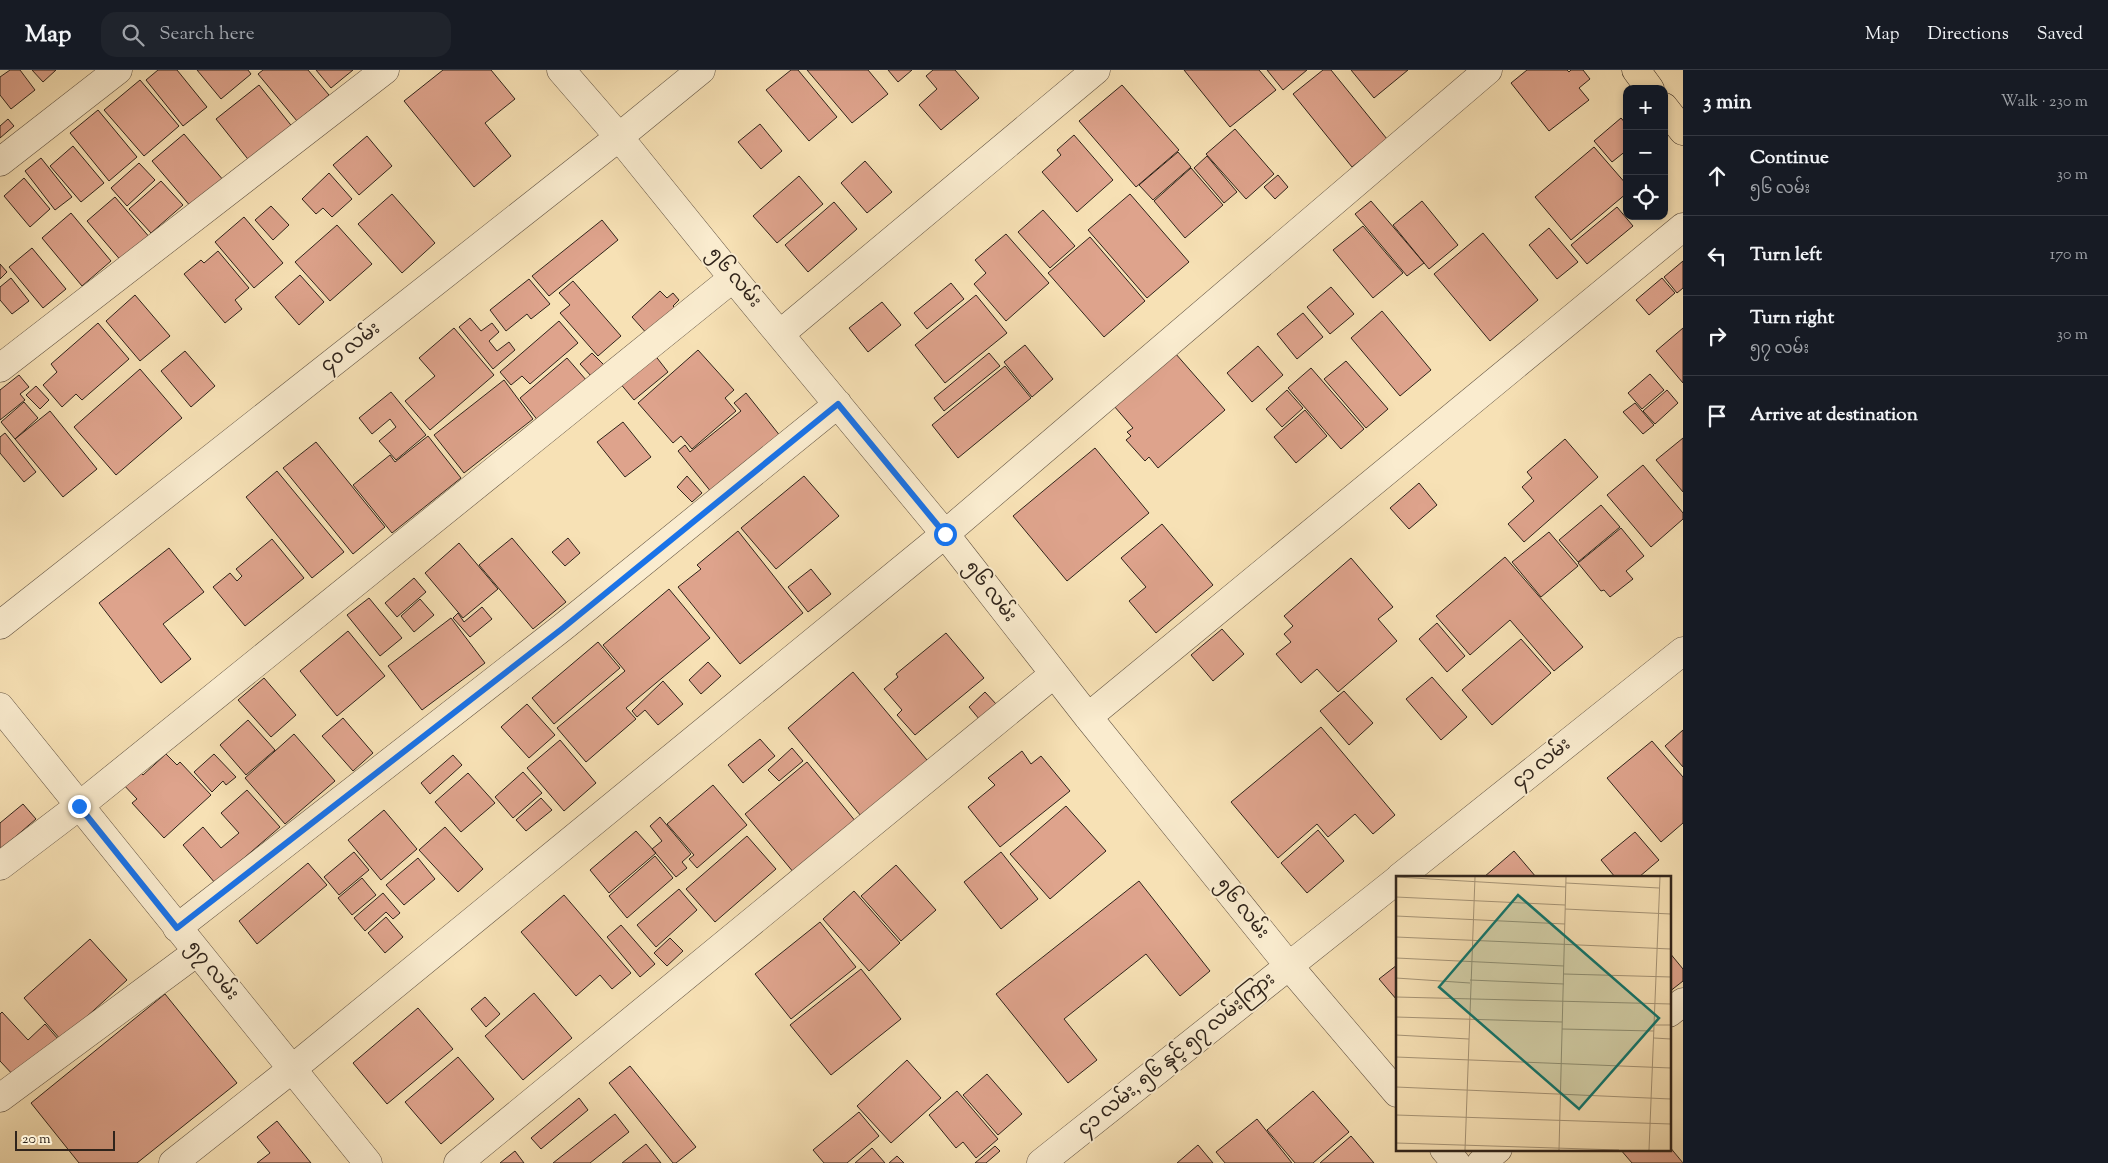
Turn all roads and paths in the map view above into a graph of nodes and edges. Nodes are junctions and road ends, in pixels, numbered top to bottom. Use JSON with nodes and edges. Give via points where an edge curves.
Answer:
{"nodes":[{"id":1,"x":118,"y":70,"type":"edge"},
{"id":2,"x":385,"y":70,"type":"edge"},
{"id":3,"x":561,"y":70,"type":"edge"},
{"id":4,"x":701,"y":70,"type":"edge"},
{"id":5,"x":1096,"y":70,"type":"edge"},
{"id":6,"x":1488,"y":70,"type":"edge"},
{"id":7,"x":1636,"y":70,"type":"edge"},
{"id":8,"x":1647,"y":85,"type":"edge"},
{"id":9,"x":1668,"y":112,"type":"edge"},
{"id":10,"x":1683,"y":131,"type":"edge"},
{"id":11,"x":619,"y":137,"type":"junction"},
{"id":12,"x":0,"y":162,"type":"edge"},
{"id":13,"x":1683,"y":226,"type":"edge"},
{"id":14,"x":733,"y":278,"type":"junction"},
{"id":15,"x":780,"y":334,"type":"junction"},
{"id":16,"x":0,"y":368,"type":"edge"},
{"id":17,"x":838,"y":404,"type":"junction"},
{"id":18,"x":945,"y":534,"type":"junction"},
{"id":19,"x":0,"y":625,"type":"edge"},
{"id":20,"x":1683,"y":651,"type":"edge"},
{"id":21,"x":1054,"y":674,"type":"junction"},
{"id":22,"x":0,"y":707,"type":"edge"},
{"id":23,"x":1088,"y":717,"type":"junction"},
{"id":24,"x":79,"y":806,"type":"junction"},
{"id":25,"x":0,"y":866,"type":"edge"},
{"id":26,"x":1401,"y":876,"type":"edge"},
{"id":27,"x":1396,"y":881,"type":"edge"},
{"id":28,"x":177,"y":928,"type":"junction"},
{"id":29,"x":197,"y":952,"type":"junction"},
{"id":30,"x":1288,"y":966,"type":"junction"},
{"id":31,"x":1683,"y":1002,"type":"edge"},
{"id":32,"x":1670,"y":1012,"type":"edge"},
{"id":33,"x":292,"y":1069,"type":"junction"},
{"id":34,"x":1396,"y":1092,"type":"edge"},
{"id":35,"x":0,"y":1098,"type":"edge"},
{"id":36,"x":1445,"y":1150,"type":"edge"},
{"id":37,"x":1497,"y":1150,"type":"edge"},
{"id":38,"x":173,"y":1163,"type":"edge"},
{"id":39,"x":368,"y":1163,"type":"edge"},
{"id":40,"x":458,"y":1163,"type":"edge"},
{"id":41,"x":1041,"y":1163,"type":"edge"},
{"id":42,"x":1456,"y":1163,"type":"edge"},
{"id":43,"x":1481,"y":1163,"type":"edge"}],
"edges":[{"from":1,"to":12,"type":"street"},
{"from":2,"to":16,"type":"street"},
{"from":3,"to":11,"type":"street","name":"၅၆ လမ်း"},
{"from":4,"to":11,"type":"street","name":"၄၀ လမ်း"},
{"from":5,"to":15,"type":"street"},
{"from":6,"to":18,"type":"street"},
{"from":7,"to":8,"type":"main road"},
{"from":9,"to":10,"type":"main road"},
{"from":11,"to":14,"type":"street","name":"၅၆ လမ်း"},
{"from":11,"to":19,"type":"street","name":"၄၀ လမ်း"},
{"from":13,"to":23,"type":"street"},
{"from":14,"to":15,"type":"street","name":"၅၆ လမ်း"},
{"from":14,"to":24,"type":"street"},
{"from":15,"to":17,"type":"street","name":"၅၆ လမ်း"},
{"from":17,"to":18,"type":"street","name":"၅၆ လမ်း"},
{"from":17,"to":28,"type":"street","via":[[563,628]]},
{"from":18,"to":21,"type":"street","name":"၅၆ လမ်း"},
{"from":18,"to":33,"type":"street"},
{"from":20,"to":26,"type":"street","name":"၄၁ လမ်း"},
{"from":21,"to":23,"type":"street","name":"၅၆ လမ်း"},
{"from":21,"to":40,"type":"street"},
{"from":22,"to":24,"type":"street","name":"၅၇ လမ်း"},
{"from":23,"to":30,"type":"street","name":"၅၆ လမ်း"},
{"from":24,"to":25,"type":"street"},
{"from":24,"to":28,"type":"street","name":"၅၇ လမ်း"},
{"from":27,"to":30,"type":"street"},
{"from":28,"to":29,"type":"street","name":"၅၇ လမ်း"},
{"from":29,"to":33,"type":"street","name":"၅၇ လမ်း"},
{"from":29,"to":35,"type":"street"},
{"from":30,"to":34,"type":"street","name":"၅၆ လမ်း"},
{"from":30,"to":41,"type":"street","name":"၄၁ လမ်း, ၅၆ နှင့် ၅၇ လမ်းကြား"},
{"from":31,"to":32,"type":"street"},
{"from":33,"to":38,"type":"street"},
{"from":33,"to":39,"type":"street","name":"၅၇ လမ်း"},
{"from":36,"to":42,"type":"street"},
{"from":37,"to":43,"type":"street"}]}
